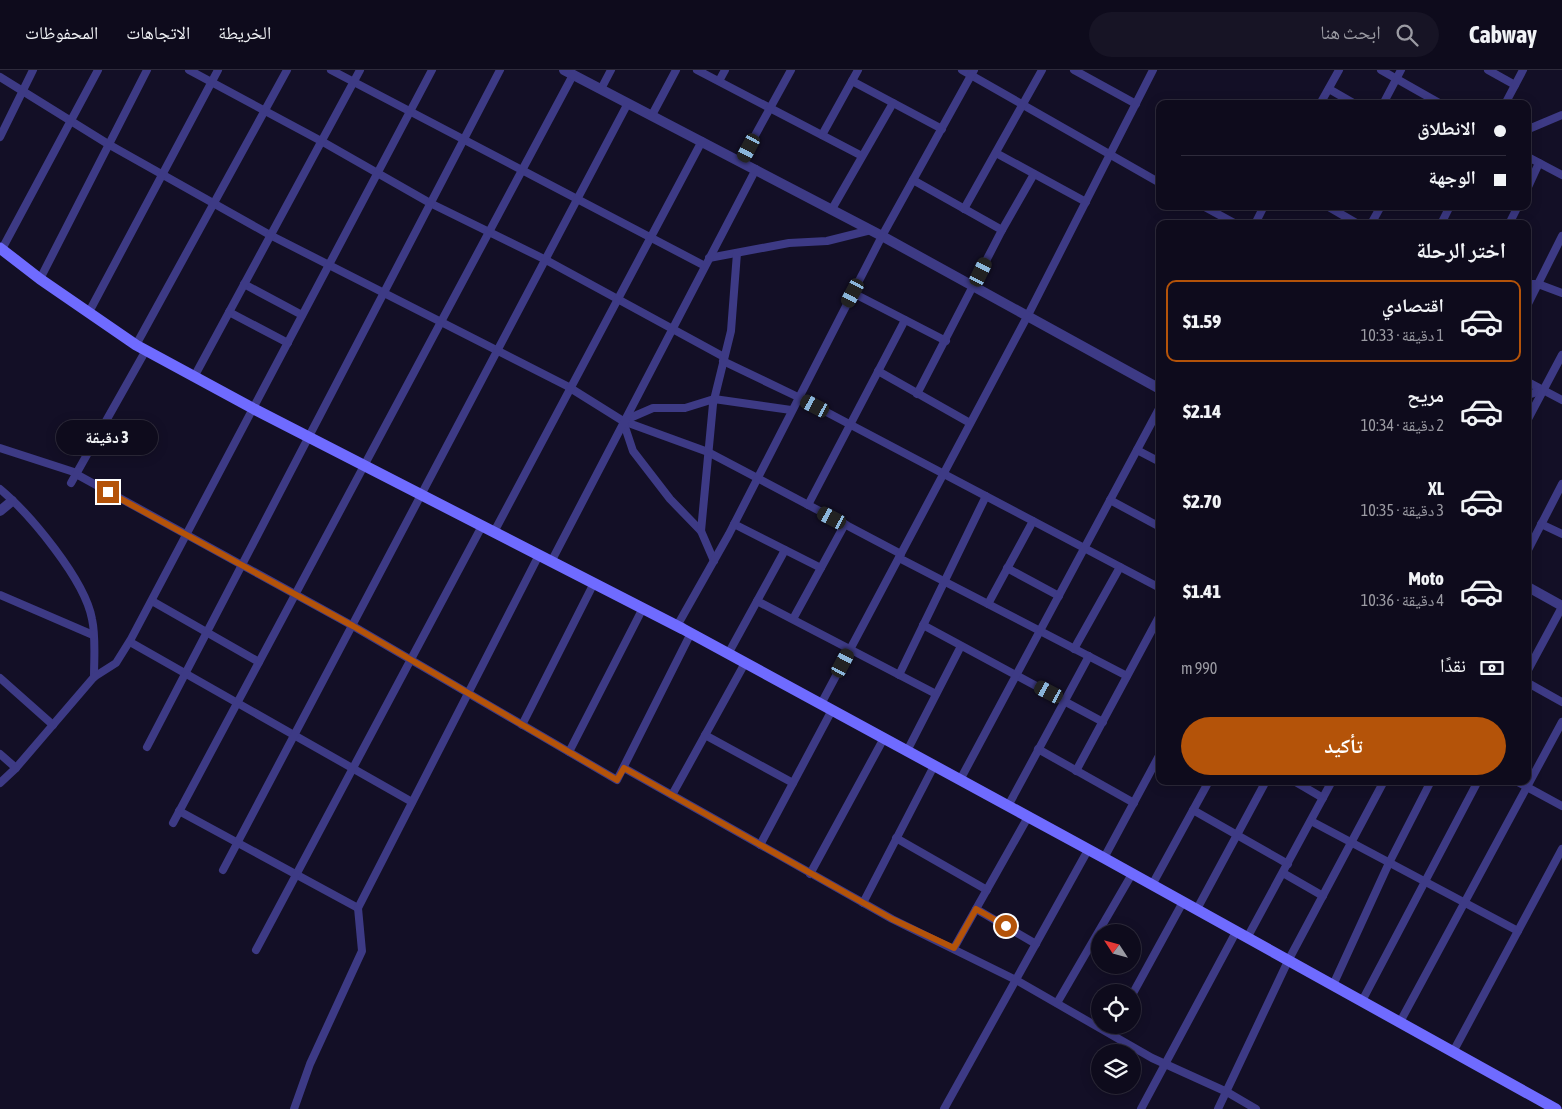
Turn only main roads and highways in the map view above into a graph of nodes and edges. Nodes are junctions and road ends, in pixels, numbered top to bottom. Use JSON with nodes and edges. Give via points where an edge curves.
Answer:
{"nodes":[{"id":1,"x":1,"y":249,"type":"edge"},
{"id":2,"x":1556,"y":1109,"type":"edge"}],
"edges":[{"from":1,"to":2,"type":"main road","via":[[141,347],[194,377],[677,626],[1028,816]]}]}
